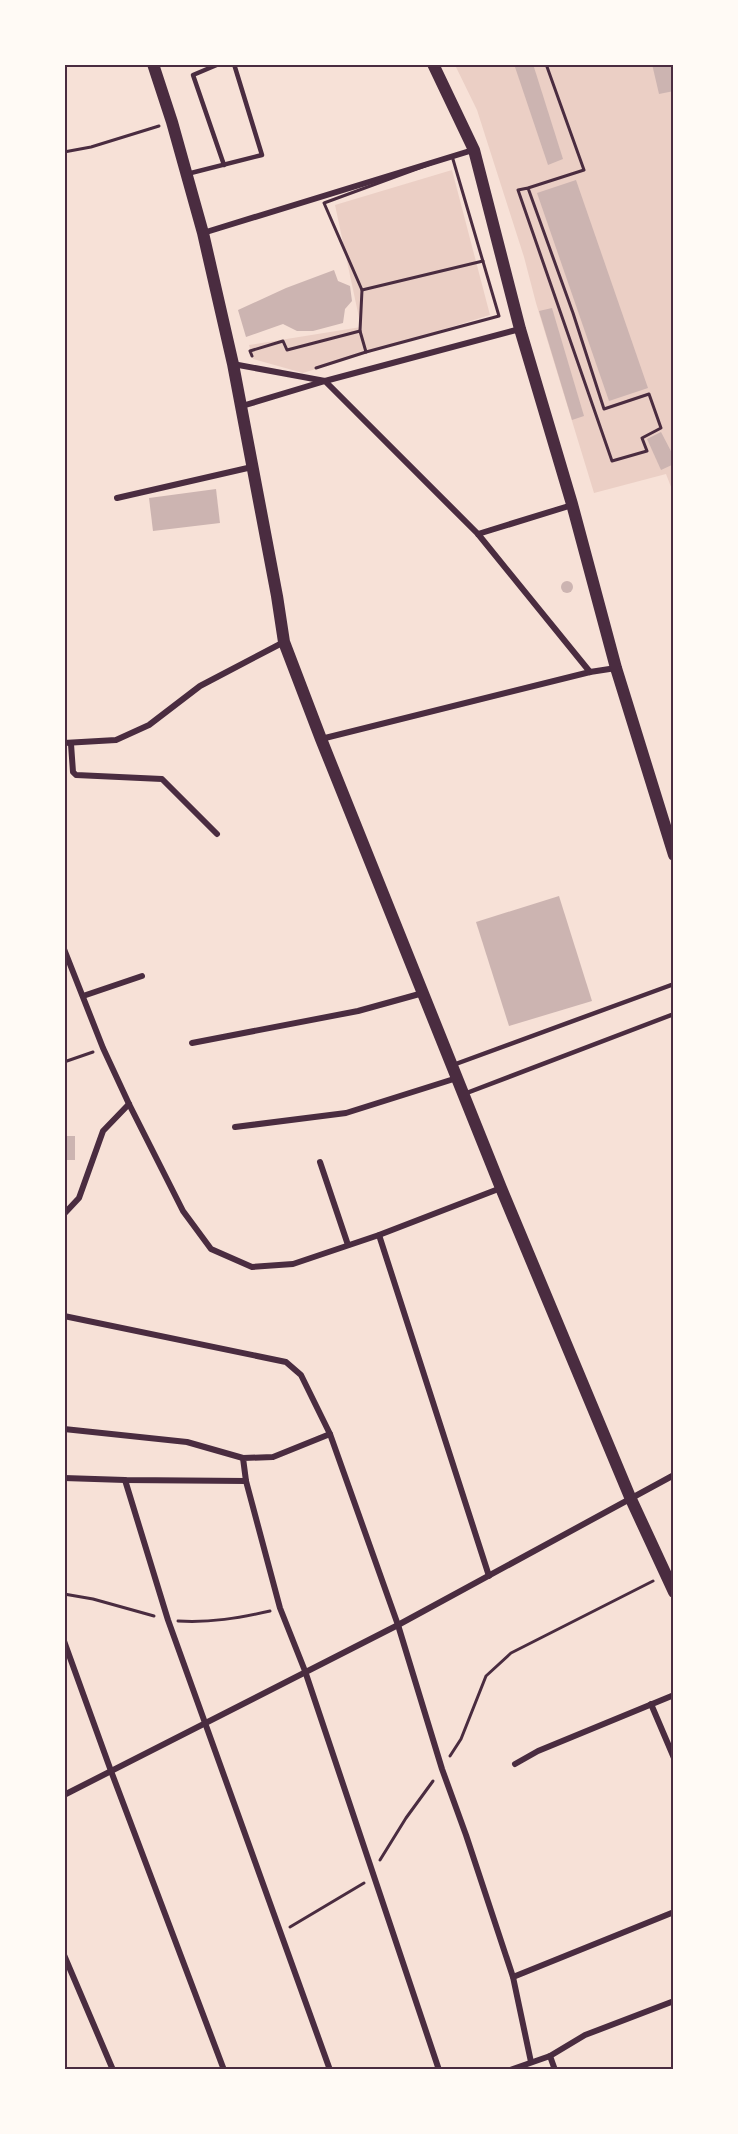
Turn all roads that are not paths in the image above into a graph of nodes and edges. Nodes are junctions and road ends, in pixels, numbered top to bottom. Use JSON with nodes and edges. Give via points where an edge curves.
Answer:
{"nodes":[{"id":1,"x":153,"y":64,"type":"edge"},
{"id":2,"x":219,"y":64,"type":"edge"},
{"id":3,"x":234,"y":64,"type":"edge"},
{"id":4,"x":433,"y":64,"type":"edge"},
{"id":5,"x":474,"y":150,"type":"junction"},
{"id":6,"x":224,"y":165,"type":"junction"},
{"id":7,"x":187,"y":174,"type":"junction"},
{"id":8,"x":203,"y":233,"type":"junction"},
{"id":9,"x":520,"y":329,"type":"junction"},
{"id":10,"x":233,"y":364,"type":"junction"},
{"id":11,"x":325,"y":381,"type":"junction"},
{"id":12,"x":242,"y":406,"type":"junction"},
{"id":13,"x":252,"y":467,"type":"junction"},
{"id":14,"x":117,"y":498,"type":"dead end"},
{"id":15,"x":573,"y":504,"type":"junction"},
{"id":16,"x":478,"y":534,"type":"junction"},
{"id":17,"x":284,"y":642,"type":"junction"},
{"id":18,"x":616,"y":668,"type":"junction"},
{"id":19,"x":590,"y":672,"type":"junction"},
{"id":20,"x":321,"y":739,"type":"junction"},
{"id":21,"x":68,"y":744,"type":"edge"},
{"id":22,"x":217,"y":834,"type":"dead end"},
{"id":23,"x":674,"y":855,"type":"edge"},
{"id":24,"x":64,"y":949,"type":"edge"},
{"id":25,"x":142,"y":976,"type":"dead end"},
{"id":26,"x":674,"y":984,"type":"edge"},
{"id":27,"x":424,"y":993,"type":"junction"},
{"id":28,"x":83,"y":996,"type":"junction"},
{"id":29,"x":674,"y":1014,"type":"edge"},
{"id":30,"x":192,"y":1043,"type":"dead end"},
{"id":31,"x":451,"y":1065,"type":"junction"},
{"id":32,"x":457,"y":1078,"type":"junction"},
{"id":33,"x":464,"y":1094,"type":"junction"},
{"id":34,"x":129,"y":1104,"type":"junction"},
{"id":35,"x":236,"y":1126,"type":"dead end"},
{"id":36,"x":320,"y":1162,"type":"dead end"},
{"id":37,"x":501,"y":1188,"type":"junction"},
{"id":38,"x":64,"y":1214,"type":"edge"},
{"id":39,"x":379,"y":1235,"type":"junction"},
{"id":40,"x":348,"y":1245,"type":"junction"},
{"id":41,"x":64,"y":1316,"type":"edge"},
{"id":42,"x":64,"y":1429,"type":"edge"},
{"id":43,"x":330,"y":1434,"type":"junction"},
{"id":44,"x":243,"y":1458,"type":"junction"},
{"id":45,"x":674,"y":1475,"type":"edge"},
{"id":46,"x":64,"y":1478,"type":"edge"},
{"id":47,"x":125,"y":1480,"type":"junction"},
{"id":48,"x":246,"y":1481,"type":"junction"},
{"id":49,"x":630,"y":1497,"type":"junction"},
{"id":50,"x":489,"y":1576,"type":"junction"},
{"id":51,"x":674,"y":1592,"type":"edge"},
{"id":52,"x":398,"y":1625,"type":"junction"},
{"id":53,"x":64,"y":1641,"type":"edge"},
{"id":54,"x":305,"y":1671,"type":"junction"},
{"id":55,"x":674,"y":1695,"type":"edge"},
{"id":56,"x":651,"y":1704,"type":"junction"},
{"id":57,"x":206,"y":1723,"type":"junction"},
{"id":58,"x":674,"y":1758,"type":"edge"},
{"id":59,"x":515,"y":1764,"type":"dead end"},
{"id":60,"x":111,"y":1771,"type":"junction"},
{"id":61,"x":64,"y":1796,"type":"edge"},
{"id":62,"x":674,"y":1912,"type":"edge"},
{"id":63,"x":64,"y":1955,"type":"edge"},
{"id":64,"x":513,"y":1977,"type":"junction"},
{"id":65,"x":674,"y":2001,"type":"edge"},
{"id":66,"x":550,"y":2056,"type":"junction"},
{"id":67,"x":531,"y":2062,"type":"junction"},
{"id":68,"x":113,"y":2070,"type":"edge"},
{"id":69,"x":224,"y":2070,"type":"edge"},
{"id":70,"x":330,"y":2070,"type":"edge"},
{"id":71,"x":440,"y":2070,"type":"edge"},
{"id":72,"x":510,"y":2070,"type":"edge"},
{"id":73,"x":555,"y":2070,"type":"edge"}],
"edges":[{"from":1,"to":7,"type":"main road"},
{"from":2,"to":6,"type":"lane","via":[[193,75]]},
{"from":3,"to":6,"type":"lane","via":[[262,155]]},
{"from":4,"to":5,"type":"main road"},
{"from":5,"to":8,"type":"street"},
{"from":5,"to":9,"type":"main road"},
{"from":6,"to":7,"type":"lane"},
{"from":7,"to":8,"type":"main road"},
{"from":8,"to":10,"type":"main road"},
{"from":9,"to":11,"type":"street"},
{"from":9,"to":15,"type":"main road"},
{"from":10,"to":11,"type":"street"},
{"from":10,"to":12,"type":"main road"},
{"from":11,"to":12,"type":"street"},
{"from":11,"to":16,"type":"street"},
{"from":12,"to":13,"type":"main road"},
{"from":13,"to":14,"type":"street"},
{"from":13,"to":17,"type":"main road"},
{"from":15,"to":16,"type":"street"},
{"from":15,"to":18,"type":"main road"},
{"from":16,"to":19,"type":"street"},
{"from":17,"to":20,"type":"main road"},
{"from":17,"to":21,"type":"street","via":[[200,686],[149,725],[116,740]]},
{"from":18,"to":19,"type":"street"},
{"from":18,"to":23,"type":"main road"},
{"from":19,"to":20,"type":"street"},
{"from":20,"to":27,"type":"main road"},
{"from":21,"to":22,"type":"street","via":[[76,776],[162,779]]},
{"from":24,"to":28,"type":"street"},
{"from":25,"to":28,"type":"street"},
{"from":26,"to":31,"type":"lane"},
{"from":27,"to":30,"type":"street","via":[[358,1011]]},
{"from":27,"to":31,"type":"main road"},
{"from":28,"to":34,"type":"street"},
{"from":29,"to":33,"type":"lane"},
{"from":31,"to":32,"type":"main road"},
{"from":32,"to":33,"type":"main road"},
{"from":32,"to":35,"type":"street","via":[[346,1113]]},
{"from":33,"to":37,"type":"main road"},
{"from":34,"to":38,"type":"street","via":[[103,1131],[79,1198]]},
{"from":34,"to":40,"type":"street","via":[[183,1211],[211,1249],[252,1267],[293,1264]]},
{"from":36,"to":40,"type":"street"},
{"from":37,"to":39,"type":"street"},
{"from":37,"to":49,"type":"main road"},
{"from":39,"to":40,"type":"street"},
{"from":39,"to":50,"type":"street"},
{"from":41,"to":43,"type":"street","via":[[286,1362],[301,1375]]},
{"from":42,"to":44,"type":"street","via":[[188,1442]]},
{"from":43,"to":44,"type":"street","via":[[273,1457]]},
{"from":43,"to":52,"type":"street"},
{"from":44,"to":48,"type":"street"},
{"from":45,"to":49,"type":"street"},
{"from":46,"to":47,"type":"street"},
{"from":47,"to":48,"type":"street"},
{"from":47,"to":57,"type":"street","via":[[168,1620]]},
{"from":48,"to":54,"type":"street","via":[[280,1608]]},
{"from":49,"to":50,"type":"street"},
{"from":49,"to":51,"type":"main road"},
{"from":50,"to":52,"type":"street"},
{"from":52,"to":54,"type":"street"},
{"from":52,"to":64,"type":"street"},
{"from":53,"to":60,"type":"street"},
{"from":54,"to":57,"type":"street"},
{"from":54,"to":71,"type":"street"},
{"from":55,"to":56,"type":"street"},
{"from":56,"to":58,"type":"street"},
{"from":56,"to":59,"type":"street"},
{"from":57,"to":60,"type":"street"},
{"from":57,"to":70,"type":"street"},
{"from":60,"to":61,"type":"street"},
{"from":60,"to":69,"type":"street"},
{"from":62,"to":64,"type":"street"},
{"from":63,"to":68,"type":"street"},
{"from":64,"to":67,"type":"street"},
{"from":65,"to":66,"type":"street","via":[[585,2035]]},
{"from":66,"to":67,"type":"street"},
{"from":66,"to":73,"type":"street"},
{"from":67,"to":72,"type":"street"}]}
